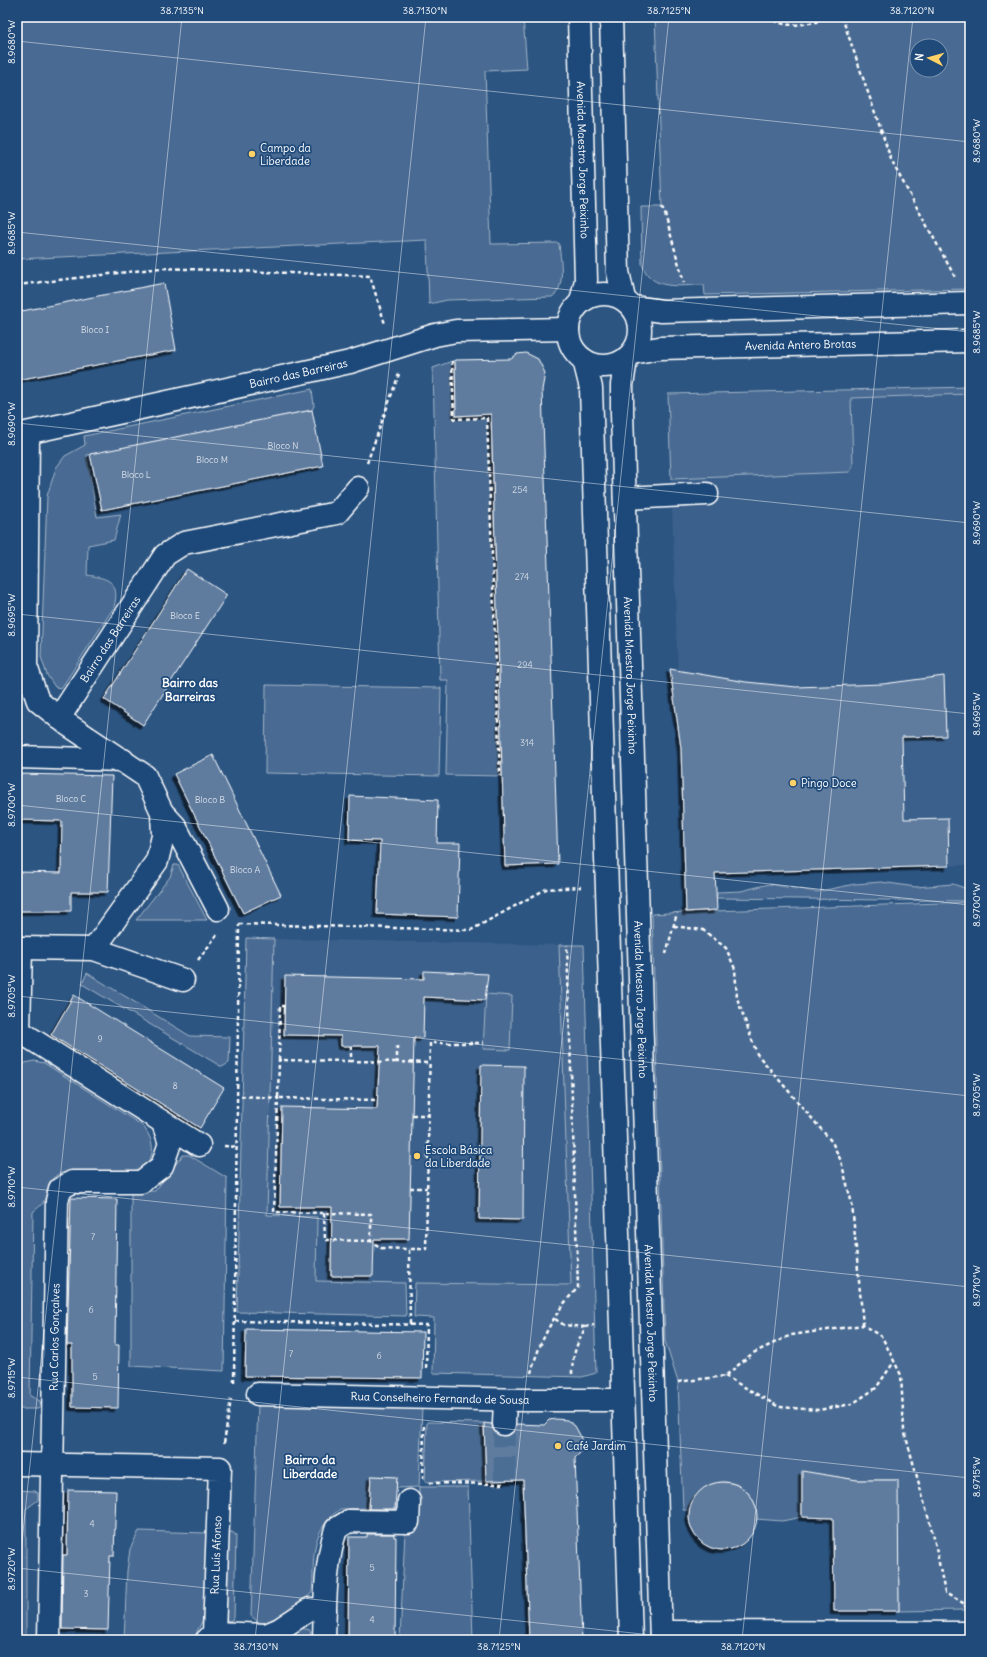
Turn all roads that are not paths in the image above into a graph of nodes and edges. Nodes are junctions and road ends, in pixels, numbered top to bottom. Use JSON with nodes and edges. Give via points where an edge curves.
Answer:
{"nodes":[{"id":1,"x":579,"y":17,"type":"edge"},
{"id":2,"x":611,"y":17,"type":"edge"},
{"id":3,"x":582,"y":302,"type":"junction"},
{"id":4,"x":628,"y":303,"type":"junction"},
{"id":5,"x":970,"y":303,"type":"edge"},
{"id":6,"x":568,"y":329,"type":"junction"},
{"id":7,"x":970,"y":341,"type":"edge"},
{"id":8,"x":629,"y":356,"type":"junction"},
{"id":9,"x":584,"y":360,"type":"junction"},
{"id":10,"x":23,"y":434,"type":"edge"},
{"id":11,"x":358,"y":488,"type":"road end"},
{"id":12,"x":707,"y":494,"type":"dead end"},
{"id":13,"x":625,"y":498,"type":"junction"},
{"id":14,"x":59,"y":718,"type":"junction"},
{"id":15,"x":17,"y":757,"type":"edge"},
{"id":16,"x":123,"y":760,"type":"junction"},
{"id":17,"x":162,"y":812,"type":"junction"},
{"id":18,"x":222,"y":917,"type":"road end"},
{"id":19,"x":19,"y":948,"type":"edge"},
{"id":20,"x":94,"y":949,"type":"junction"},
{"id":21,"x":183,"y":980,"type":"road end"},
{"id":22,"x":163,"y":1123,"type":"junction"},
{"id":23,"x":199,"y":1145,"type":"dead end"},
{"id":24,"x":258,"y":1394,"type":"dead end"},
{"id":25,"x":505,"y":1400,"type":"junction"},
{"id":26,"x":622,"y":1400,"type":"junction"},
{"id":27,"x":504,"y":1424,"type":"tunnel mouth"},
{"id":28,"x":17,"y":1464,"type":"edge"},
{"id":29,"x":51,"y":1465,"type":"junction"},
{"id":30,"x":409,"y":1501,"type":"dead end"},
{"id":31,"x":325,"y":1610,"type":"junction"},
{"id":32,"x":967,"y":1633,"type":"edge"},
{"id":33,"x":210,"y":1636,"type":"edge"},
{"id":34,"x":661,"y":1636,"type":"edge"},
{"id":35,"x":49,"y":1640,"type":"edge"},
{"id":36,"x":324,"y":1640,"type":"edge"},
{"id":37,"x":631,"y":1640,"type":"edge"}],
"edges":[{"from":1,"to":3,"type":"street","name":"Avenida Maestro Jorge Peixinho","via":[[586,280]]},
{"from":2,"to":4,"type":"street","via":[[618,272]]},
{"from":3,"to":4,"type":"street","via":[[591,296],[602,294],[613,295]]},
{"from":3,"to":6,"type":"street","via":[[570,319]]},
{"from":4,"to":5,"type":"street","via":[[662,311]]},
{"from":4,"to":8,"type":"street","via":[[640,325],[640,335]]},
{"from":6,"to":9,"type":"street","via":[[572,347]]},
{"from":6,"to":10,"type":"street","name":"Bairro das Barreiras","via":[[456,331],[435,335],[314,370]]},
{"from":7,"to":8,"type":"street","name":"Avenida Antero Brotas","via":[[660,348]]},
{"from":8,"to":9,"type":"street","via":[[609,366],[600,366]]},
{"from":8,"to":13,"type":"street","name":"Avenida Maestro Jorge Peixinho","via":[[622,413]]},
{"from":9,"to":26,"type":"street","via":[[591,388]]},
{"from":10,"to":14,"type":"street","name":"Bairro das Barreiras","via":[[26,666],[38,701]]},
{"from":11,"to":14,"type":"street","name":"Bairro das Barreiras","via":[[337,512],[184,543],[165,555]]},
{"from":12,"to":13,"type":"street"},
{"from":13,"to":34,"type":"street","name":"Avenida Maestro Jorge Peixinho"},
{"from":14,"to":16,"type":"street","name":"Bairro das Barreiras"},
{"from":15,"to":16,"type":"street"},
{"from":16,"to":17,"type":"street","name":"Bairro das Barreiras","via":[[145,776]]},
{"from":17,"to":18,"type":"street","name":"Bairro das Barreiras","via":[[175,826]]},
{"from":17,"to":20,"type":"street","name":"Bairro das Barreiras","via":[[163,836],[157,861]]},
{"from":19,"to":20,"type":"street"},
{"from":19,"to":22,"type":"street","via":[[19,1031]]},
{"from":20,"to":21,"type":"street"},
{"from":22,"to":23,"type":"street"},
{"from":22,"to":29,"type":"street","name":"Rua Carlos Gonçalves","via":[[170,1143],[162,1166],[141,1182],[72,1182],[60,1189],[57,1201]]},
{"from":24,"to":25,"type":"street","name":"Rua Conselheiro Fernando de Sousa"},
{"from":25,"to":26,"type":"street","name":"Rua Conselheiro Fernando de Sousa"},
{"from":25,"to":27,"type":"street"},
{"from":26,"to":37,"type":"street"},
{"from":28,"to":29,"type":"street"},
{"from":29,"to":33,"type":"street","name":"Rua Luís Afonso","via":[[220,1468]]},
{"from":29,"to":35,"type":"street","name":"Rua Carlos Gonçalves"},
{"from":30,"to":31,"type":"street","via":[[408,1522],[349,1521],[336,1529],[331,1544]]},
{"from":31,"to":33,"type":"street","via":[[310,1609],[266,1635]]},
{"from":31,"to":36,"type":"street"},
{"from":32,"to":34,"type":"street"}]}
